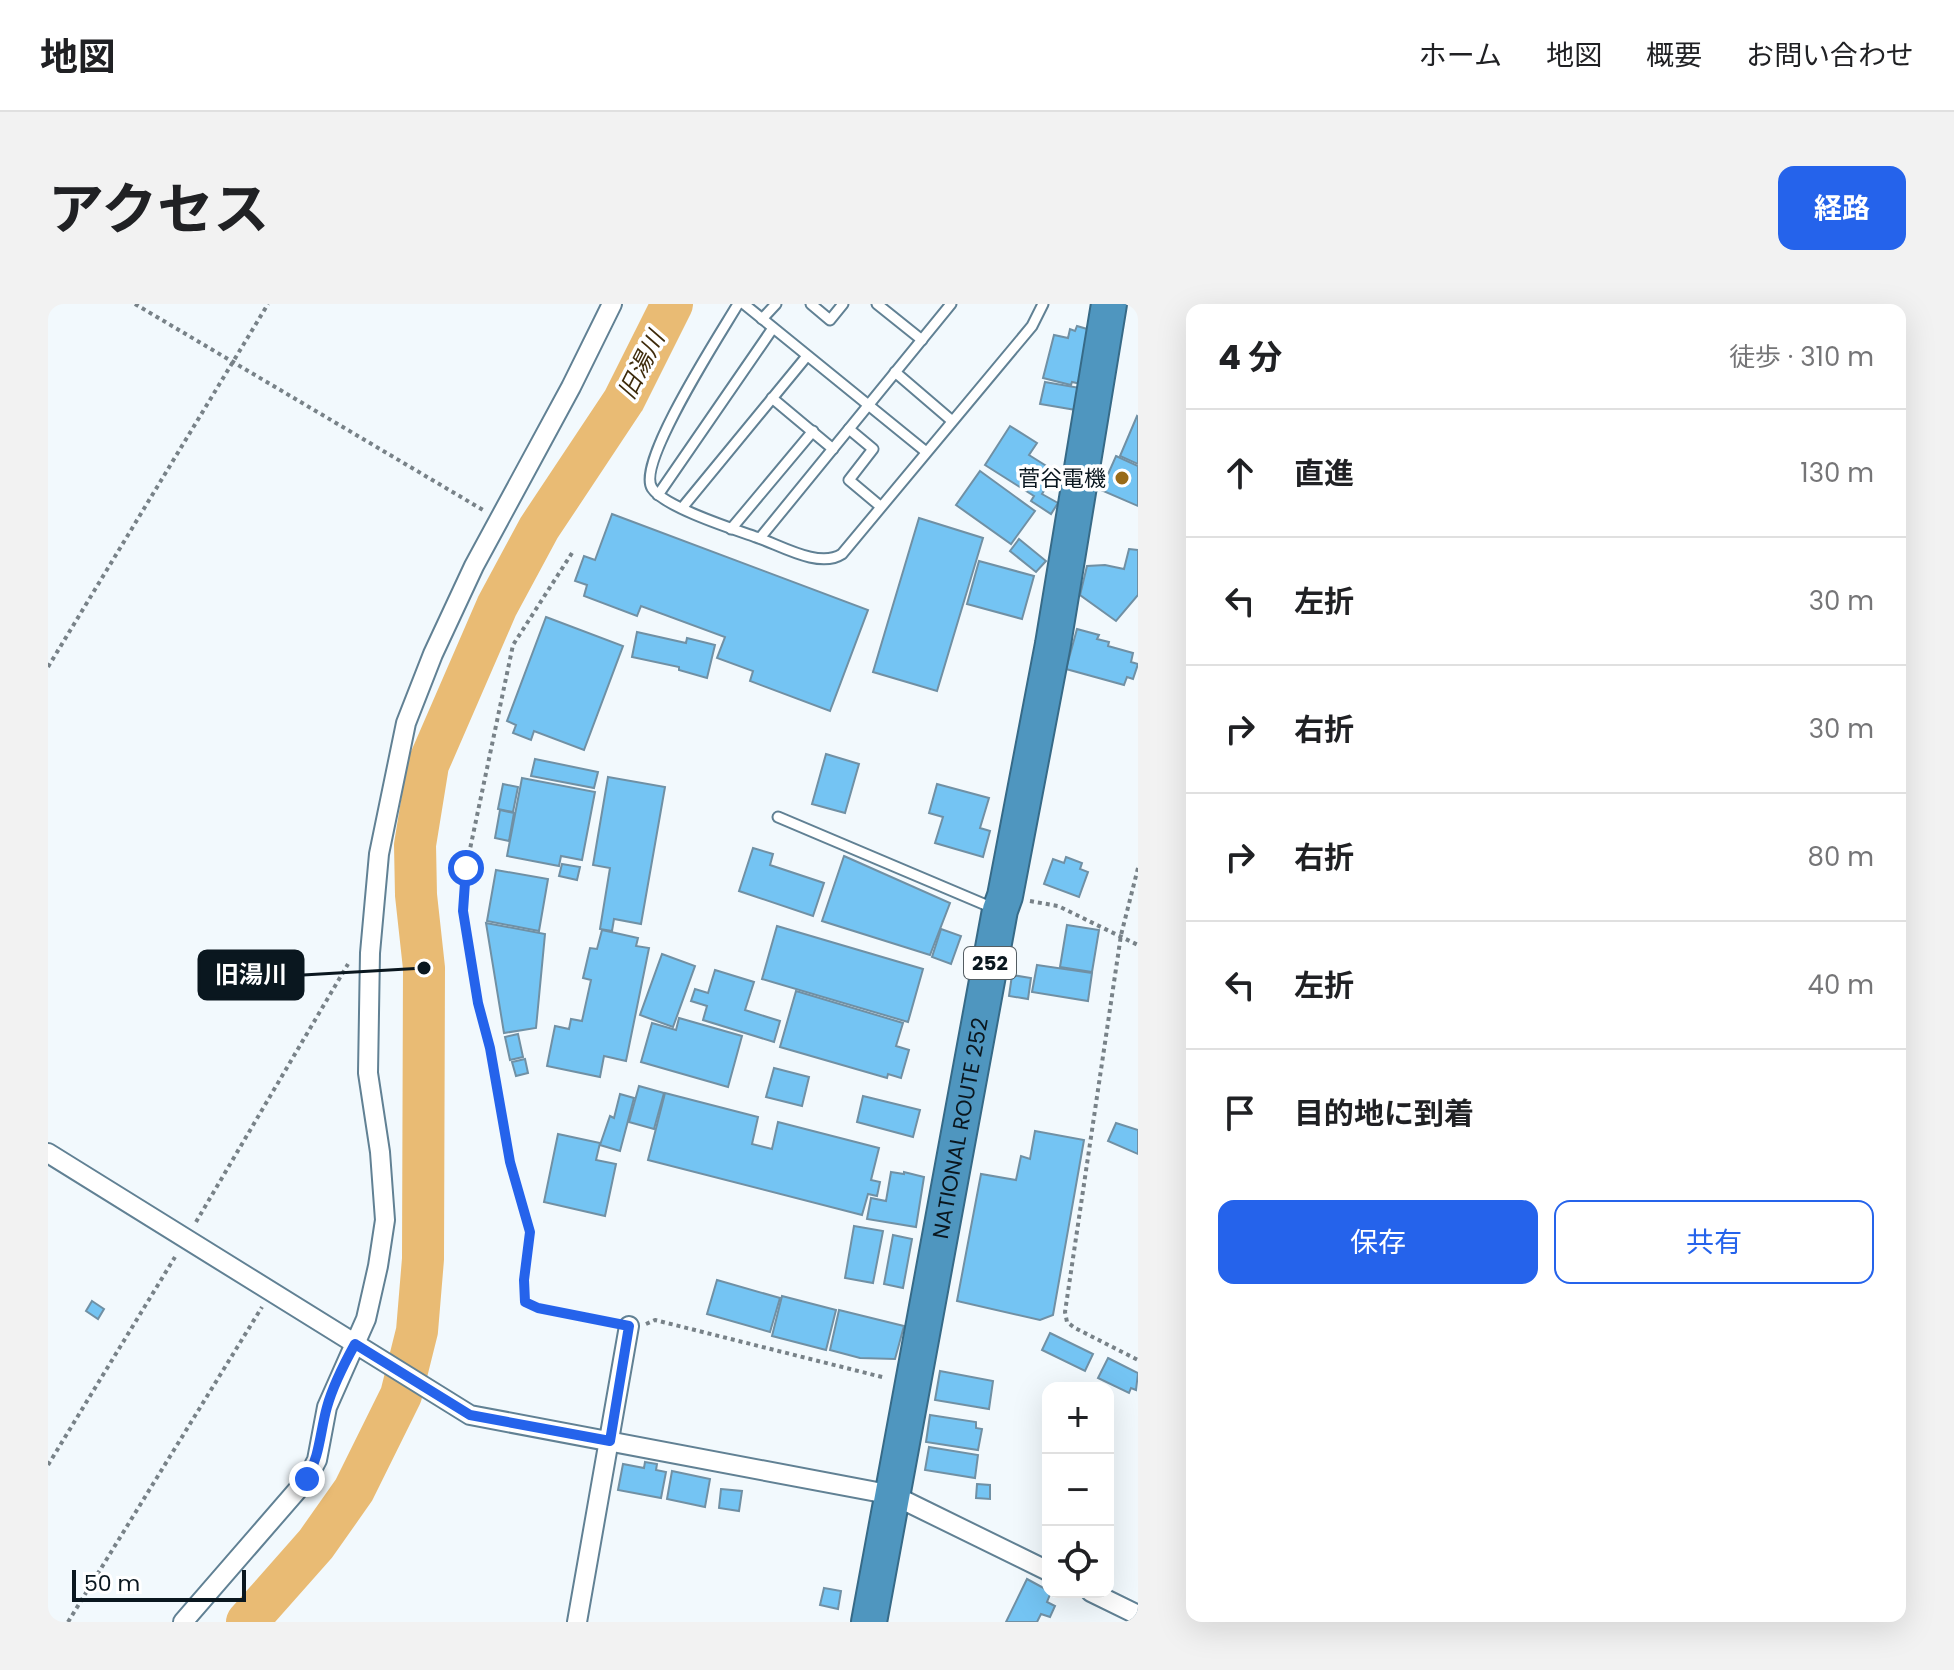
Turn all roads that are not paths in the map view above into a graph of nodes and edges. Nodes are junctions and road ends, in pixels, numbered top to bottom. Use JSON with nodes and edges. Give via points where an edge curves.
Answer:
{"nodes":[{"id":1,"x":612,"y":304,"type":"edge"},
{"id":2,"x":741,"y":304,"type":"edge"},
{"id":3,"x":776,"y":304,"type":"edge"},
{"id":4,"x":811,"y":304,"type":"edge"},
{"id":5,"x":843,"y":304,"type":"edge"},
{"id":6,"x":877,"y":304,"type":"edge"},
{"id":7,"x":951,"y":304,"type":"edge"},
{"id":8,"x":1043,"y":304,"type":"edge"},
{"id":9,"x":1109,"y":304,"type":"edge"},
{"id":10,"x":762,"y":319,"type":"junction"},
{"id":11,"x":773,"y":328,"type":"junction"},
{"id":12,"x":922,"y":340,"type":"junction"},
{"id":13,"x":807,"y":356,"type":"junction"},
{"id":14,"x":895,"y":372,"type":"junction"},
{"id":15,"x":772,"y":398,"type":"junction"},
{"id":16,"x":868,"y":406,"type":"junction"},
{"id":17,"x":951,"y":420,"type":"junction"},
{"id":18,"x":849,"y":429,"type":"junction"},
{"id":19,"x":813,"y":431,"type":"junction"},
{"id":20,"x":833,"y":449,"type":"junction"},
{"id":21,"x":925,"y":451,"type":"junction"},
{"id":22,"x":658,"y":495,"type":"junction"},
{"id":23,"x":880,"y":506,"type":"junction"},
{"id":24,"x":682,"y":508,"type":"junction"},
{"id":25,"x":731,"y":529,"type":"junction"},
{"id":26,"x":760,"y":538,"type":"junction"},
{"id":27,"x":778,"y":817,"type":"dead end"},
{"id":28,"x":1003,"y":903,"type":"junction"},
{"id":29,"x":48,"y":1153,"type":"edge"},
{"id":30,"x":629,"y":1326,"type":"road end"},
{"id":31,"x":355,"y":1344,"type":"junction"},
{"id":32,"x":610,"y":1441,"type":"junction"},
{"id":33,"x":893,"y":1495,"type":"junction"},
{"id":34,"x":1042,"y":1568,"type":"edge"},
{"id":35,"x":1103,"y":1598,"type":"edge"},
{"id":36,"x":1138,"y":1615,"type":"edge"},
{"id":37,"x":183,"y":1622,"type":"edge"},
{"id":38,"x":577,"y":1622,"type":"edge"},
{"id":39,"x":869,"y":1622,"type":"edge"}],
"edges":[{"from":1,"to":31,"type":"street","via":[[497,521],[406,723],[379,854],[371,942],[368,1073],[385,1220],[366,1319]]},
{"from":2,"to":10,"type":"lane"},
{"from":2,"to":22,"type":"lane","via":[[653,456],[650,485]]},
{"from":3,"to":10,"type":"lane"},
{"from":4,"to":5,"type":"lane","via":[[830,320]]},
{"from":6,"to":12,"type":"lane"},
{"from":7,"to":12,"type":"lane"},
{"from":8,"to":17,"type":"lane","via":[[1032,326]]},
{"from":9,"to":28,"type":"highway","name":"NATIONAL ROUTE 252","number":"252","via":[[1053,644]]},
{"from":10,"to":11,"type":"lane"},
{"from":11,"to":13,"type":"lane"},
{"from":11,"to":22,"type":"lane"},
{"from":12,"to":14,"type":"lane"},
{"from":13,"to":15,"type":"lane"},
{"from":13,"to":16,"type":"lane"},
{"from":14,"to":16,"type":"lane"},
{"from":14,"to":17,"type":"lane"},
{"from":15,"to":19,"type":"lane"},
{"from":15,"to":24,"type":"lane"},
{"from":16,"to":18,"type":"lane"},
{"from":16,"to":21,"type":"lane"},
{"from":17,"to":21,"type":"lane"},
{"from":18,"to":20,"type":"lane"},
{"from":18,"to":23,"type":"lane","via":[[873,449],[849,480]]},
{"from":19,"to":20,"type":"lane"},
{"from":19,"to":25,"type":"lane"},
{"from":20,"to":26,"type":"lane"},
{"from":21,"to":23,"type":"lane"},
{"from":22,"to":24,"type":"lane"},
{"from":23,"to":26,"type":"lane","via":[[834,559],[818,559]]},
{"from":24,"to":25,"type":"lane"},
{"from":25,"to":26,"type":"lane"},
{"from":27,"to":28,"type":"lane"},
{"from":28,"to":33,"type":"highway","name":"NATIONAL ROUTE 252","number":"252"},
{"from":29,"to":31,"type":"street"},
{"from":30,"to":32,"type":"street"},
{"from":31,"to":32,"type":"street","via":[[470,1415]]},
{"from":31,"to":37,"type":"street","via":[[327,1407],[317,1460],[307,1479]]},
{"from":32,"to":33,"type":"street"},
{"from":32,"to":38,"type":"street"},
{"from":33,"to":34,"type":"street"},
{"from":33,"to":39,"type":"highway","name":"NATIONAL ROUTE 252","number":"252"},
{"from":35,"to":36,"type":"street"}]}
